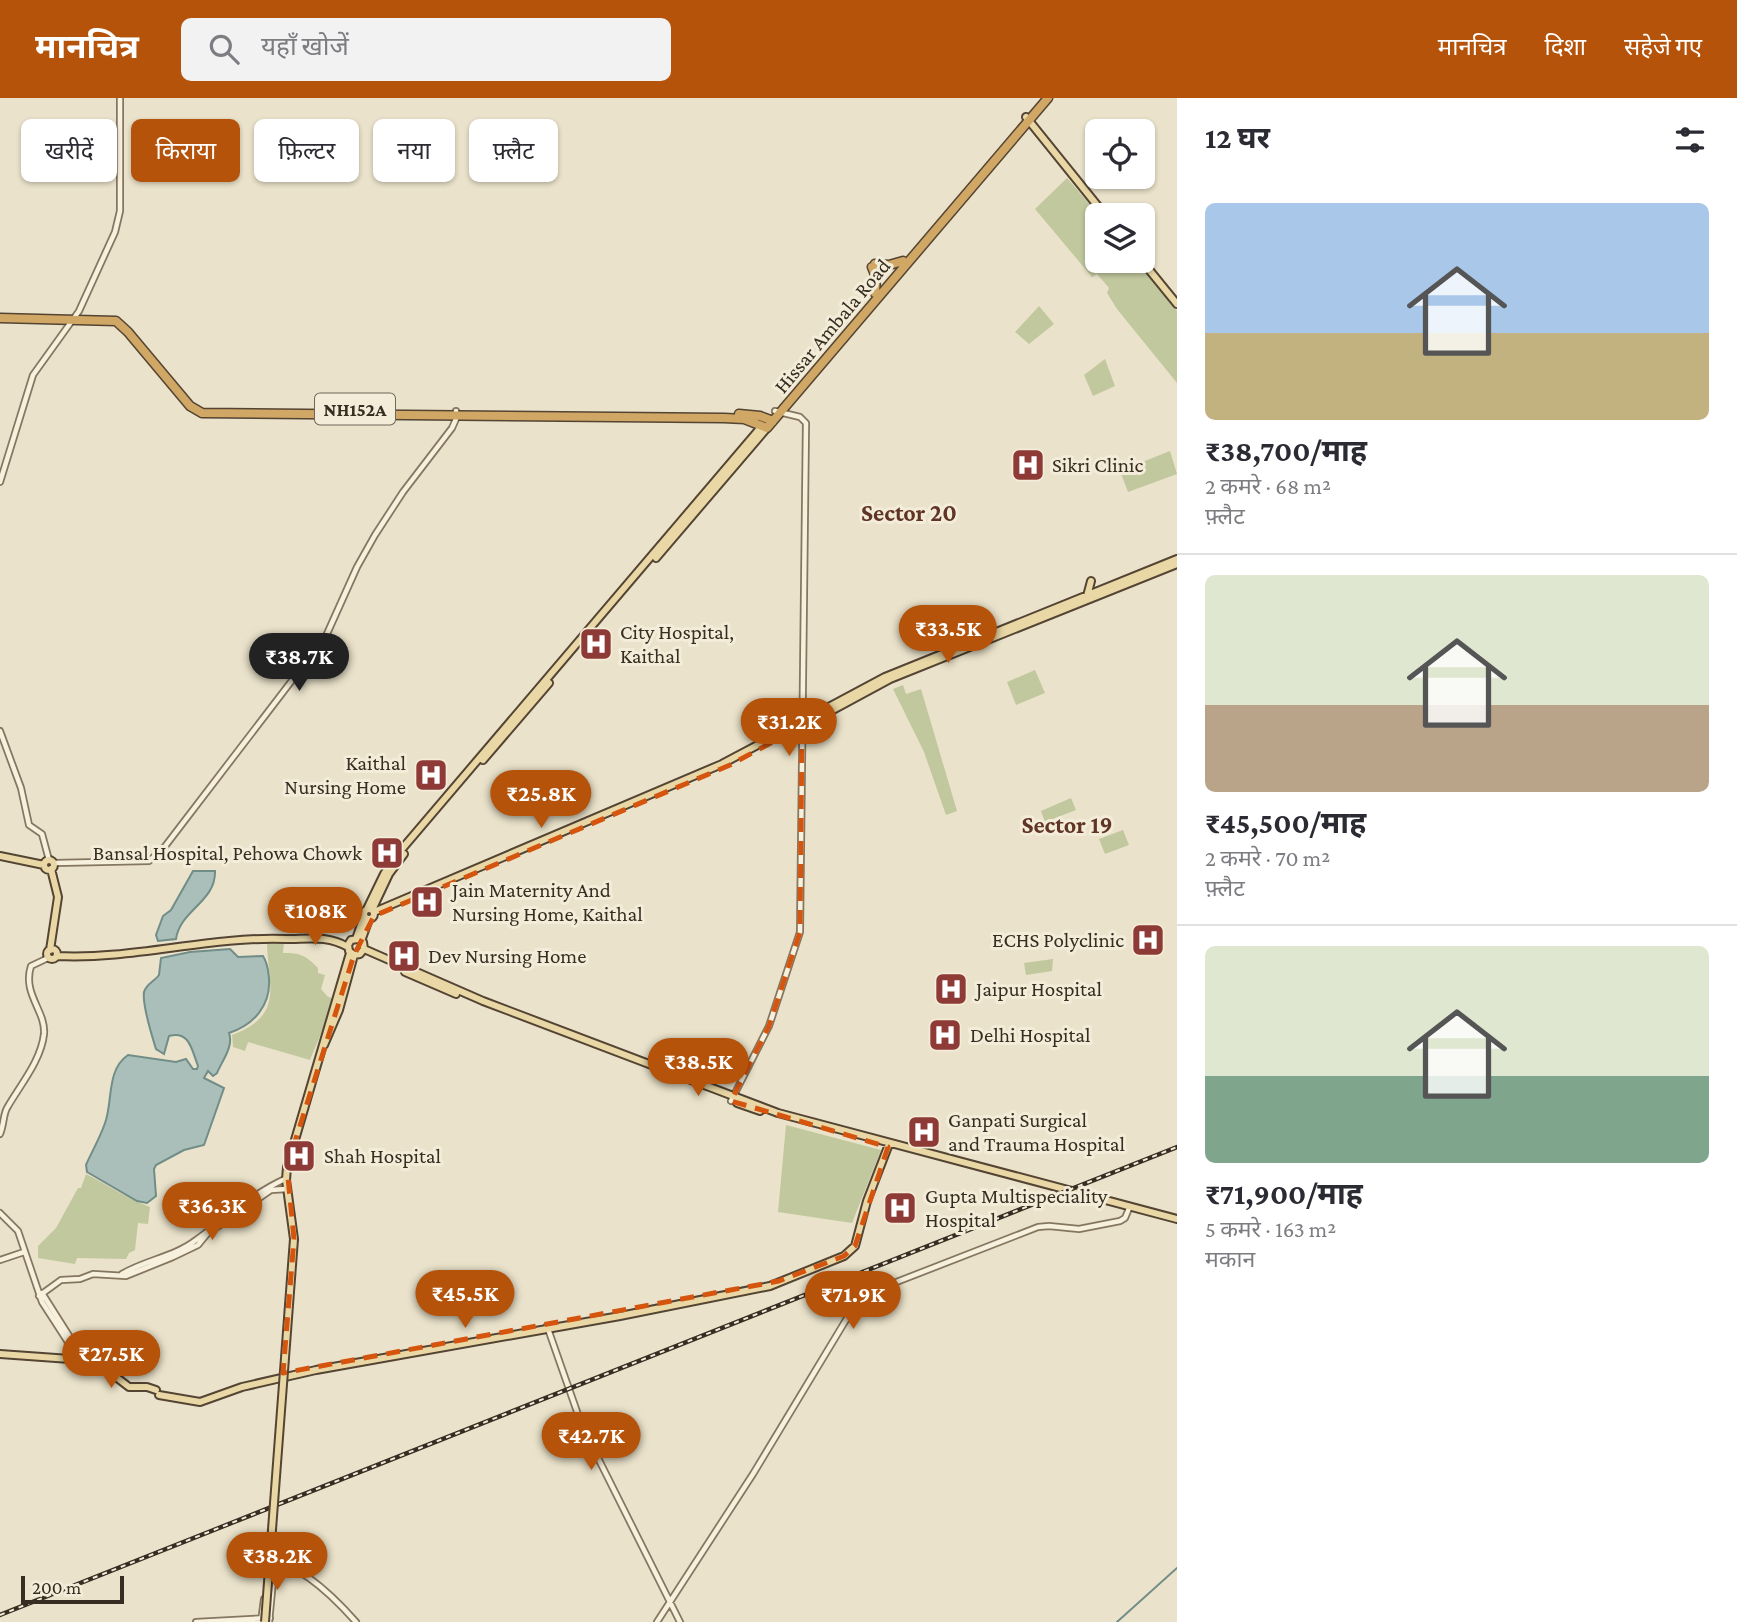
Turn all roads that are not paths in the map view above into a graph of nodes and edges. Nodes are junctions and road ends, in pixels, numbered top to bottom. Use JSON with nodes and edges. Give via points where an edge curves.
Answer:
{"nodes":[{"id":1,"x":120,"y":98,"type":"edge"},
{"id":2,"x":1043,"y":98,"type":"edge"},
{"id":3,"x":1048,"y":98,"type":"edge"},
{"id":4,"x":1027,"y":119,"type":"junction"},
{"id":5,"x":1095,"y":203,"type":"edge"},
{"id":6,"x":903,"y":261,"type":"junction"},
{"id":7,"x":1152,"y":273,"type":"edge"},
{"id":8,"x":875,"y":293,"type":"junction"},
{"id":9,"x":1177,"y":304,"type":"edge"},
{"id":10,"x":0,"y":315,"type":"edge"},
{"id":11,"x":76,"y":317,"type":"junction"},
{"id":12,"x":456,"y":413,"type":"junction"},
{"id":13,"x":775,"y":416,"type":"junction"},
{"id":14,"x":765,"y":427,"type":"junction"},
{"id":15,"x":0,"y":482,"type":"edge"},
{"id":16,"x":1177,"y":561,"type":"edge"},
{"id":17,"x":1106,"y":587,"type":"junction"},
{"id":18,"x":1087,"y":596,"type":"junction"},
{"id":19,"x":803,"y":723,"type":"junction"},
{"id":20,"x":0,"y":731,"type":"edge"},
{"id":21,"x":0,"y":856,"type":"edge"},
{"id":22,"x":49,"y":864,"type":"junction"},
{"id":23,"x":370,"y":913,"type":"junction"},
{"id":24,"x":356,"y":947,"type":"junction"},
{"id":25,"x":50,"y":950,"type":"junction"},
{"id":26,"x":57,"y":956,"type":"junction"},
{"id":27,"x":48,"y":958,"type":"junction"},
{"id":28,"x":732,"y":1099,"type":"junction"},
{"id":29,"x":0,"y":1134,"type":"edge"},
{"id":30,"x":889,"y":1145,"type":"junction"},
{"id":31,"x":286,"y":1178,"type":"junction"},
{"id":32,"x":288,"y":1189,"type":"junction"},
{"id":33,"x":1129,"y":1208,"type":"junction"},
{"id":34,"x":0,"y":1213,"type":"edge"},
{"id":35,"x":1177,"y":1222,"type":"edge"},
{"id":36,"x":24,"y":1252,"type":"junction"},
{"id":37,"x":0,"y":1260,"type":"edge"},
{"id":38,"x":121,"y":1275,"type":"junction"},
{"id":39,"x":41,"y":1295,"type":"junction"},
{"id":40,"x":548,"y":1327,"type":"junction"},
{"id":41,"x":0,"y":1354,"type":"edge"},
{"id":42,"x":79,"y":1354,"type":"junction"},
{"id":43,"x":275,"y":1560,"type":"junction"},
{"id":44,"x":670,"y":1603,"type":"junction"},
{"id":45,"x":265,"y":1621,"type":"edge"},
{"id":46,"x":197,"y":1622,"type":"edge"},
{"id":47,"x":243,"y":1622,"type":"edge"},
{"id":48,"x":356,"y":1622,"type":"edge"},
{"id":49,"x":657,"y":1622,"type":"edge"},
{"id":50,"x":680,"y":1622,"type":"edge"}],
"edges":[{"from":1,"to":11,"type":"street","via":[[117,229]]},
{"from":2,"to":4,"type":"highway","name":"Hissar Ambala Road"},
{"from":3,"to":4,"type":"highway","name":"Hissar Ambala Road"},
{"from":4,"to":5,"type":"main road"},
{"from":4,"to":6,"type":"highway","name":"Hissar Ambala Road"},
{"from":4,"to":13,"type":"highway","name":"Hissar Ambala Road"},
{"from":6,"to":8,"type":"highway","name":"Hissar Ambala Road"},
{"from":6,"to":8,"type":"highway","via":[[874,266]]},
{"from":7,"to":9,"type":"main road"},
{"from":8,"to":13,"type":"highway","name":"Hissar Ambala Road"},
{"from":10,"to":11,"type":"highway","number":"NH152A"},
{"from":11,"to":12,"type":"highway","number":"NH152A","via":[[119,324],[200,412]]},
{"from":11,"to":15,"type":"street","via":[[33,375]]},
{"from":12,"to":13,"type":"highway","number":"NH152A"},
{"from":12,"to":14,"type":"highway","number":"NH152A","via":[[724,418]]},
{"from":12,"to":22,"type":"street","via":[[455,423],[403,492],[356,567],[326,636],[168,844],[149,862]]},
{"from":13,"to":14,"type":"highway","name":"Hissar Ambala Road"},
{"from":13,"to":19,"type":"street","via":[[800,417],[806,423]]},
{"from":14,"to":23,"type":"main road","name":"Hissar Ambala Road","via":[[396,856]]},
{"from":16,"to":17,"type":"main road"},
{"from":16,"to":19,"type":"main road","via":[[887,681]]},
{"from":17,"to":18,"type":"main road"},
{"from":17,"to":18,"type":"main road","via":[[1093,581]]},
{"from":18,"to":19,"type":"main road","via":[[885,677]]},
{"from":19,"to":23,"type":"main road","via":[[730,765]]},
{"from":19,"to":28,"type":"street","via":[[800,932],[769,1026]]},
{"from":20,"to":22,"type":"street","via":[[29,825],[42,834]]},
{"from":21,"to":22,"type":"main road"},
{"from":22,"to":25,"type":"main road","via":[[58,897]]},
{"from":23,"to":24,"type":"main road","name":"Hissar Ambala Road"},
{"from":24,"to":26,"type":"main road","via":[[326,938],[278,937],[91,957]]},
{"from":24,"to":28,"type":"main road"},
{"from":24,"to":31,"type":"main road","name":"Hissar Ambala Road","via":[[328,1040],[320,1050]]},
{"from":25,"to":26,"type":"main road"},
{"from":25,"to":27,"type":"main road"},
{"from":26,"to":27,"type":"main road"},
{"from":27,"to":29,"type":"street","via":[[29,971],[32,998],[44,1021],[40,1049],[6,1110]]},
{"from":28,"to":30,"type":"main road"},
{"from":30,"to":33,"type":"main road"},
{"from":30,"to":40,"type":"main road","via":[[855,1246],[844,1256],[750,1291]]},
{"from":31,"to":32,"type":"main road"},
{"from":31,"to":38,"type":"street","via":[[196,1240]]},
{"from":32,"to":38,"type":"street","via":[[271,1190],[198,1245]]},
{"from":32,"to":45,"type":"main road","bridge":true,"via":[[294,1239]]},
{"from":33,"to":35,"type":"main road"},
{"from":33,"to":44,"type":"street","via":[[1125,1218],[1092,1227],[1038,1227],[863,1296]]},
{"from":34,"to":36,"type":"street","via":[[18,1231]]},
{"from":36,"to":37,"type":"street"},
{"from":36,"to":39,"type":"street"},
{"from":38,"to":39,"type":"street","via":[[61,1280]]},
{"from":39,"to":42,"type":"street","via":[[47,1312]]},
{"from":40,"to":42,"type":"main road","via":[[276,1375],[202,1399],[129,1387]]},
{"from":40,"to":44,"type":"street","via":[[582,1426]]},
{"from":41,"to":42,"type":"main road","via":[[70,1359]]},
{"from":43,"to":45,"type":"street"},
{"from":43,"to":45,"type":"street","via":[[268,1559]]},
{"from":43,"to":48,"type":"street","via":[[305,1576]]},
{"from":44,"to":49,"type":"street"},
{"from":44,"to":50,"type":"street"},
{"from":45,"to":46,"type":"street"},
{"from":45,"to":47,"type":"street"}]}
